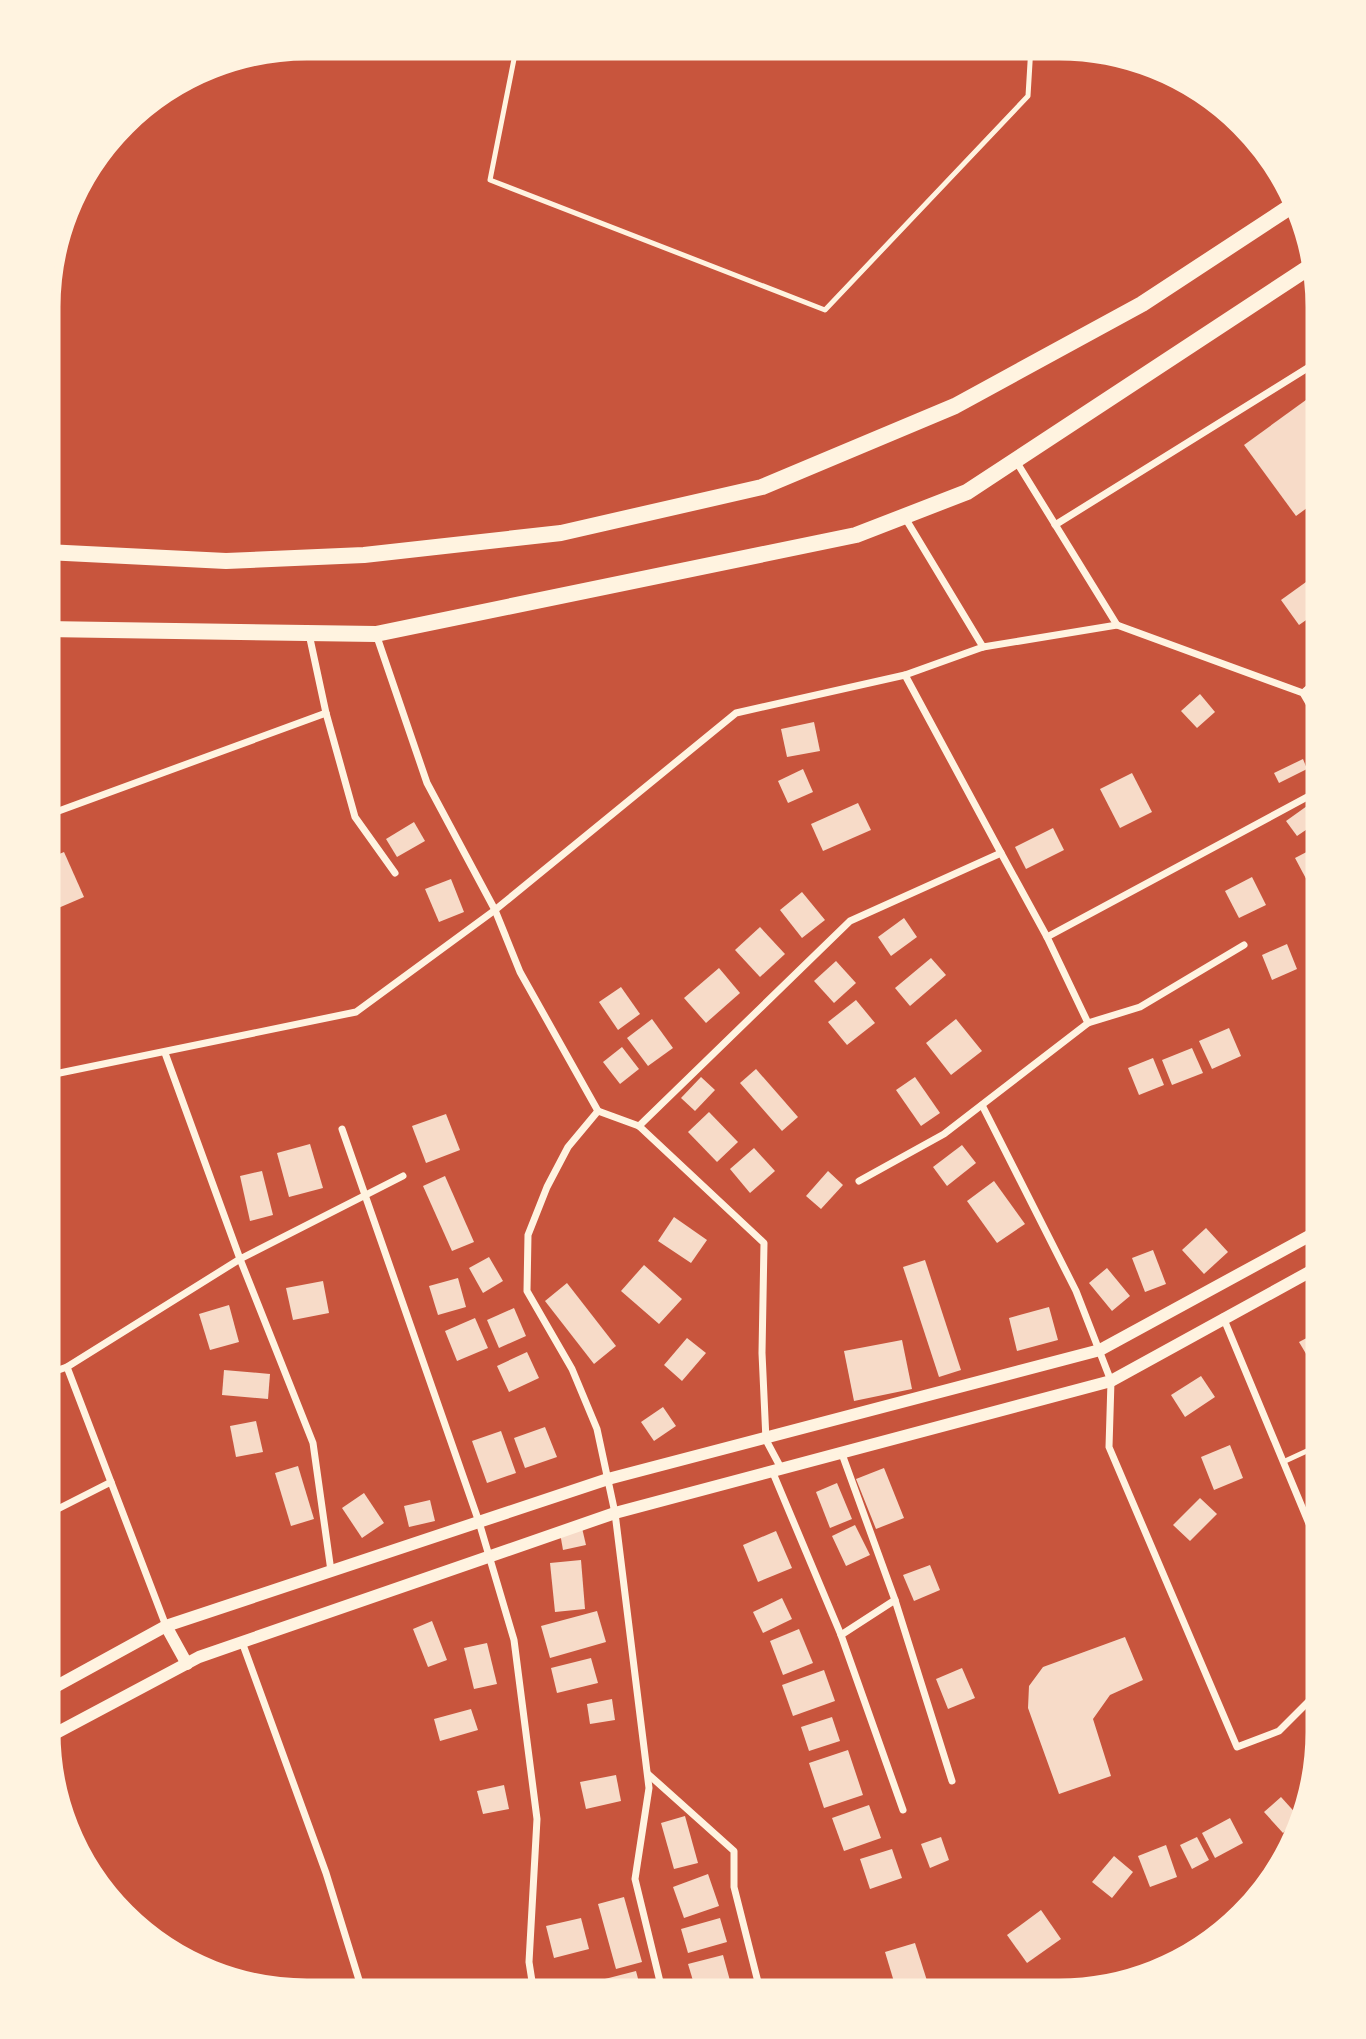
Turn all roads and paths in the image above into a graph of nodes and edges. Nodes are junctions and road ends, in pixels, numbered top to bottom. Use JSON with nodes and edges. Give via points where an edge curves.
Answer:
{"nodes":[{"id":1,"x":515,"y":56,"type":"edge"},
{"id":2,"x":1030,"y":56,"type":"edge"},
{"id":3,"x":1289,"y":207,"type":"edge"},
{"id":4,"x":1307,"y":269,"type":"edge"},
{"id":5,"x":1310,"y":366,"type":"edge"},
{"id":6,"x":1016,"y":460,"type":"junction"},
{"id":7,"x":904,"y":516,"type":"junction"},
{"id":8,"x":1055,"y":524,"type":"junction"},
{"id":9,"x":56,"y":552,"type":"edge"},
{"id":10,"x":1117,"y":625,"type":"junction"},
{"id":11,"x":56,"y":629,"type":"edge"},
{"id":12,"x":309,"y":634,"type":"junction"},
{"id":13,"x":376,"y":634,"type":"junction"},
{"id":14,"x":983,"y":647,"type":"junction"},
{"id":15,"x":905,"y":675,"type":"junction"},
{"id":16,"x":1310,"y":687,"type":"edge"},
{"id":17,"x":1303,"y":693,"type":"junction"},
{"id":18,"x":1310,"y":705,"type":"edge"},
{"id":19,"x":326,"y":713,"type":"junction"},
{"id":20,"x":1310,"y":795,"type":"edge"},
{"id":21,"x":56,"y":813,"type":"edge"},
{"id":22,"x":1001,"y":853,"type":"junction"},
{"id":23,"x":395,"y":873,"type":"dead end"},
{"id":24,"x":495,"y":910,"type":"junction"},
{"id":25,"x":1047,"y":937,"type":"junction"},
{"id":26,"x":1244,"y":945,"type":"dead end"},
{"id":27,"x":1088,"y":1023,"type":"junction"},
{"id":28,"x":165,"y":1053,"type":"junction"},
{"id":29,"x":56,"y":1074,"type":"edge"},
{"id":30,"x":982,"y":1105,"type":"junction"},
{"id":31,"x":598,"y":1111,"type":"junction"},
{"id":32,"x":639,"y":1126,"type":"junction"},
{"id":33,"x":342,"y":1129,"type":"dead end"},
{"id":34,"x":403,"y":1176,"type":"dead end"},
{"id":35,"x":859,"y":1181,"type":"dead end"},
{"id":36,"x":365,"y":1196,"type":"junction"},
{"id":37,"x":1310,"y":1236,"type":"edge"},
{"id":38,"x":240,"y":1259,"type":"junction"},
{"id":39,"x":1310,"y":1271,"type":"edge"},
{"id":40,"x":1223,"y":1317,"type":"junction"},
{"id":41,"x":1100,"y":1350,"type":"junction"},
{"id":42,"x":67,"y":1367,"type":"junction"},
{"id":43,"x":56,"y":1370,"type":"edge"},
{"id":44,"x":1111,"y":1381,"type":"junction"},
{"id":45,"x":766,"y":1440,"type":"junction"},
{"id":46,"x":1310,"y":1450,"type":"edge"},
{"id":47,"x":842,"y":1454,"type":"junction"},
{"id":48,"x":1283,"y":1462,"type":"junction"},
{"id":49,"x":777,"y":1472,"type":"junction"},
{"id":50,"x":608,"y":1479,"type":"junction"},
{"id":51,"x":111,"y":1482,"type":"junction"},
{"id":52,"x":56,"y":1510,"type":"edge"},
{"id":53,"x":615,"y":1513,"type":"junction"},
{"id":54,"x":479,"y":1522,"type":"junction"},
{"id":55,"x":1310,"y":1526,"type":"edge"},
{"id":56,"x":489,"y":1556,"type":"junction"},
{"id":57,"x":331,"y":1572,"type":"junction"},
{"id":58,"x":895,"y":1600,"type":"junction"},
{"id":59,"x":166,"y":1626,"type":"junction"},
{"id":60,"x":841,"y":1635,"type":"junction"},
{"id":61,"x":242,"y":1642,"type":"junction"},
{"id":62,"x":187,"y":1664,"type":"junction"},
{"id":63,"x":56,"y":1686,"type":"edge"},
{"id":64,"x":1310,"y":1700,"type":"edge"},
{"id":65,"x":56,"y":1733,"type":"edge"},
{"id":66,"x":647,"y":1774,"type":"junction"},
{"id":67,"x":952,"y":1780,"type":"dead end"},
{"id":68,"x":903,"y":1810,"type":"dead end"},
{"id":69,"x":360,"y":1983,"type":"edge"},
{"id":70,"x":532,"y":1983,"type":"edge"},
{"id":71,"x":660,"y":1983,"type":"edge"},
{"id":72,"x":758,"y":1983,"type":"edge"}],
"edges":[{"from":1,"to":2,"type":"lane","via":[[490,180],[825,310],[1028,96]]},
{"from":3,"to":9,"type":"highway","via":[[1142,304],[955,405],[762,487],[561,533],[364,555],[226,561]]},
{"from":4,"to":6,"type":"highway"},
{"from":5,"to":8,"type":"street"},
{"from":6,"to":7,"type":"highway","via":[[967,492]]},
{"from":6,"to":8,"type":"street"},
{"from":7,"to":13,"type":"highway","via":[[856,535]]},
{"from":7,"to":14,"type":"street"},
{"from":8,"to":10,"type":"street"},
{"from":10,"to":14,"type":"street"},
{"from":10,"to":17,"type":"street"},
{"from":11,"to":12,"type":"highway"},
{"from":12,"to":13,"type":"highway"},
{"from":12,"to":19,"type":"street"},
{"from":13,"to":24,"type":"street","via":[[427,783]]},
{"from":14,"to":15,"type":"street"},
{"from":15,"to":22,"type":"street"},
{"from":15,"to":24,"type":"street","via":[[736,713]]},
{"from":16,"to":17,"type":"street"},
{"from":17,"to":18,"type":"street"},
{"from":19,"to":21,"type":"street"},
{"from":19,"to":23,"type":"street","via":[[355,817]]},
{"from":20,"to":25,"type":"street"},
{"from":22,"to":25,"type":"street"},
{"from":22,"to":32,"type":"street","via":[[850,921]]},
{"from":24,"to":28,"type":"street","via":[[356,1012]]},
{"from":24,"to":31,"type":"street","via":[[520,972]]},
{"from":25,"to":27,"type":"street"},
{"from":26,"to":27,"type":"street","via":[[1140,1007]]},
{"from":27,"to":30,"type":"street"},
{"from":28,"to":29,"type":"street"},
{"from":28,"to":38,"type":"street"},
{"from":30,"to":35,"type":"street","via":[[944,1133]]},
{"from":30,"to":41,"type":"street","via":[[1076,1291]]},
{"from":31,"to":32,"type":"street"},
{"from":31,"to":50,"type":"street","via":[[568,1147],[528,1235],[527,1291],[572,1369],[597,1429]]},
{"from":32,"to":45,"type":"street","via":[[764,1243]]},
{"from":33,"to":36,"type":"street"},
{"from":34,"to":36,"type":"street"},
{"from":36,"to":38,"type":"street"},
{"from":36,"to":54,"type":"street"},
{"from":37,"to":41,"type":"street"},
{"from":38,"to":42,"type":"street"},
{"from":38,"to":57,"type":"street","via":[[313,1443]]},
{"from":39,"to":40,"type":"street"},
{"from":40,"to":44,"type":"street"},
{"from":40,"to":48,"type":"street"},
{"from":41,"to":44,"type":"street"},
{"from":41,"to":45,"type":"street"},
{"from":42,"to":43,"type":"street"},
{"from":42,"to":51,"type":"street"},
{"from":44,"to":47,"type":"street"},
{"from":44,"to":64,"type":"street","via":[[1108,1447],[1237,1746],[1279,1731]]},
{"from":45,"to":49,"type":"street"},
{"from":45,"to":50,"type":"street"},
{"from":46,"to":48,"type":"lane"},
{"from":47,"to":49,"type":"street"},
{"from":47,"to":58,"type":"street"},
{"from":48,"to":55,"type":"street"},
{"from":49,"to":53,"type":"street"},
{"from":49,"to":60,"type":"street"},
{"from":50,"to":53,"type":"street"},
{"from":50,"to":54,"type":"street"},
{"from":51,"to":52,"type":"street"},
{"from":51,"to":59,"type":"street"},
{"from":53,"to":56,"type":"street"},
{"from":53,"to":66,"type":"street"},
{"from":54,"to":56,"type":"street"},
{"from":54,"to":57,"type":"street"},
{"from":56,"to":61,"type":"street"},
{"from":56,"to":70,"type":"street","via":[[514,1640],[537,1819],[529,1962]]},
{"from":57,"to":59,"type":"street"},
{"from":58,"to":60,"type":"street"},
{"from":58,"to":67,"type":"street"},
{"from":59,"to":62,"type":"street"},
{"from":59,"to":63,"type":"street"},
{"from":60,"to":68,"type":"street"},
{"from":61,"to":62,"type":"street"},
{"from":61,"to":69,"type":"street","via":[[326,1873]]},
{"from":62,"to":65,"type":"street"},
{"from":66,"to":71,"type":"street","via":[[649,1788],[635,1879]]},
{"from":66,"to":72,"type":"street","via":[[734,1851],[734,1887]]}]}
